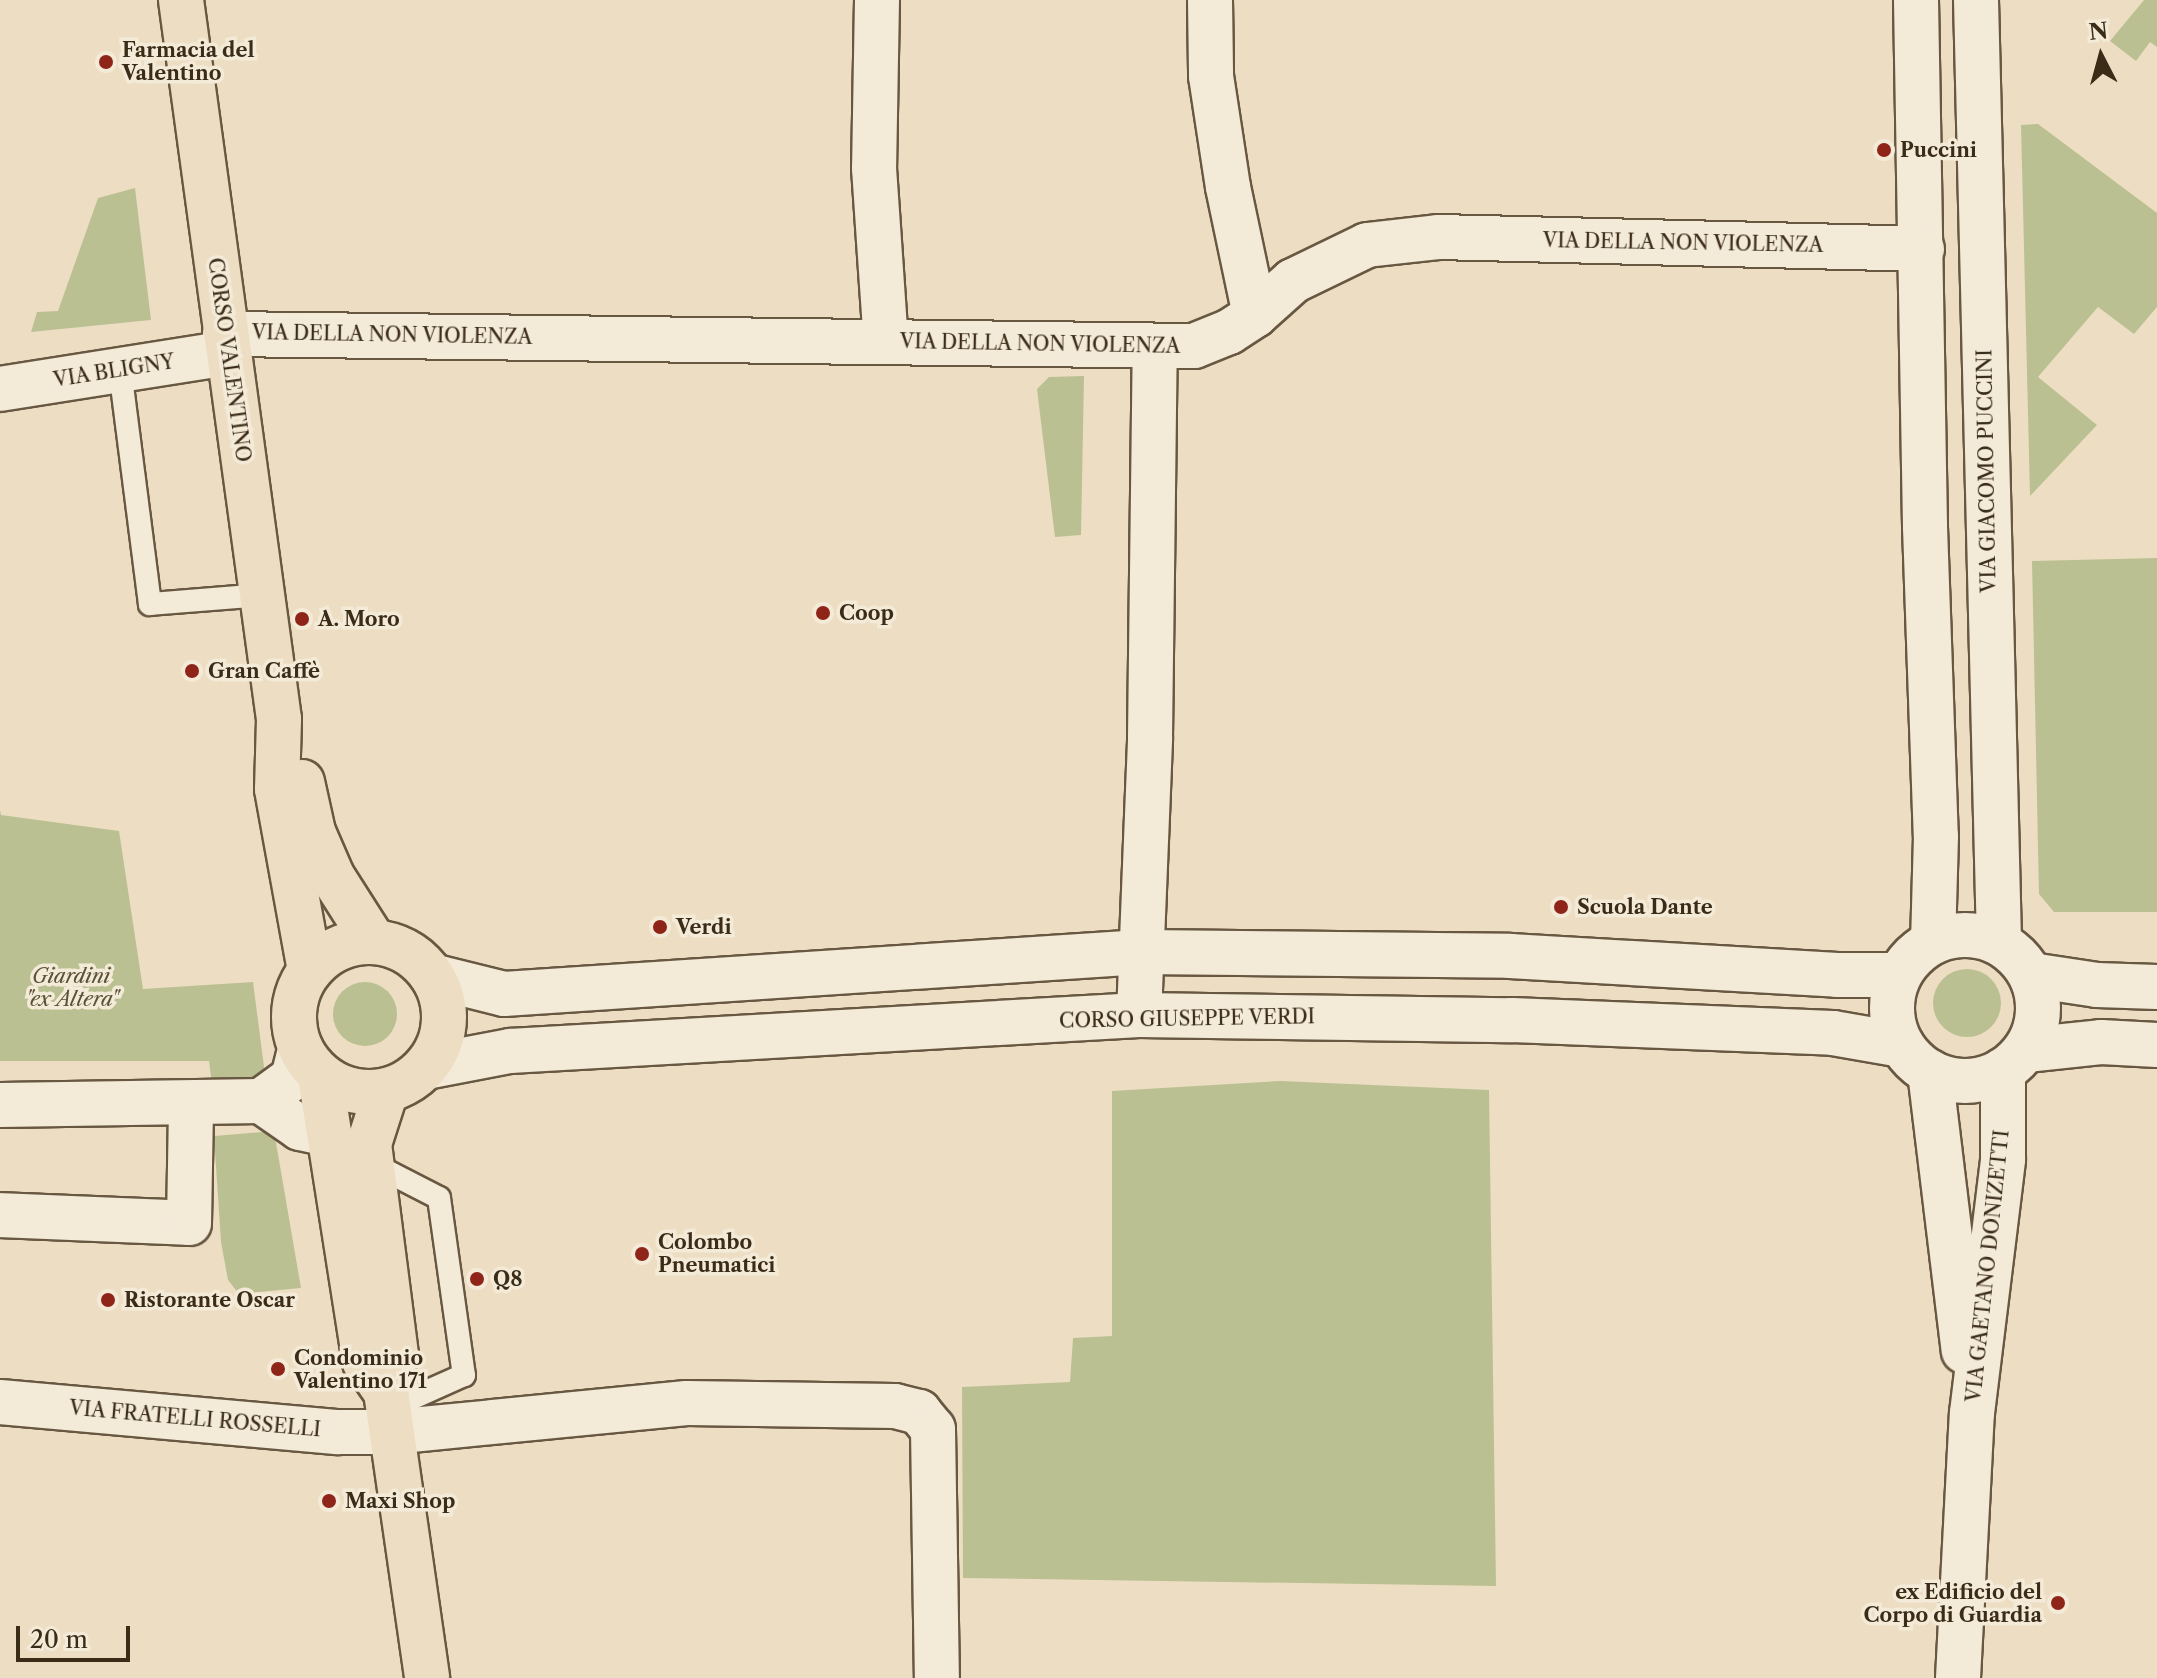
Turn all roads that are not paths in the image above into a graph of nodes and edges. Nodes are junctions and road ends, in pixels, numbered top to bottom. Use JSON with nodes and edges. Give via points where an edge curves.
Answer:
{"nodes":[{"id":1,"x":181,"y":0,"type":"edge"},
{"id":2,"x":877,"y":0,"type":"edge"},
{"id":3,"x":1210,"y":0,"type":"edge"},
{"id":4,"x":1916,"y":0,"type":"edge"},
{"id":5,"x":1976,"y":0,"type":"edge"},
{"id":6,"x":1922,"y":249,"type":"junction"},
{"id":7,"x":1255,"y":315,"type":"junction"},
{"id":8,"x":886,"y":342,"type":"junction"},
{"id":9,"x":227,"y":343,"type":"junction"},
{"id":10,"x":1155,"y":346,"type":"junction"},
{"id":11,"x":120,"y":370,"type":"junction"},
{"id":12,"x":0,"y":389,"type":"edge"},
{"id":13,"x":261,"y":595,"type":"junction"},
{"id":14,"x":279,"y":719,"type":"junction"},
{"id":15,"x":1933,"y":941,"type":"junction"},
{"id":16,"x":374,"y":942,"type":"junction"},
{"id":17,"x":1999,"y":942,"type":"junction"},
{"id":18,"x":1142,"y":952,"type":"junction"},
{"id":19,"x":310,"y":970,"type":"junction"},
{"id":20,"x":1898,"y":975,"type":"junction"},
{"id":21,"x":2031,"y":975,"type":"junction"},
{"id":22,"x":432,"y":976,"type":"junction"},
{"id":23,"x":2157,"y":987,"type":"edge"},
{"id":24,"x":1139,"y":1015,"type":"junction"},
{"id":25,"x":2157,"y":1045,"type":"edge"},
{"id":26,"x":1916,"y":1059,"type":"junction"},
{"id":27,"x":2014,"y":1060,"type":"junction"},
{"id":28,"x":310,"y":1062,"type":"junction"},
{"id":29,"x":426,"y":1067,"type":"junction"},
{"id":30,"x":386,"y":1091,"type":"junction"},
{"id":31,"x":261,"y":1101,"type":"junction"},
{"id":32,"x":0,"y":1105,"type":"edge"},
{"id":33,"x":191,"y":1105,"type":"junction"},
{"id":34,"x":329,"y":1134,"type":"junction"},
{"id":35,"x":371,"y":1163,"type":"junction"},
{"id":36,"x":0,"y":1215,"type":"edge"},
{"id":37,"x":0,"y":1402,"type":"edge"},
{"id":38,"x":388,"y":1411,"type":"junction"},
{"id":39,"x":1972,"y":1413,"type":"junction"},
{"id":40,"x":427,"y":1678,"type":"edge"},
{"id":41,"x":937,"y":1678,"type":"edge"},
{"id":42,"x":1958,"y":1678,"type":"edge"}],
"edges":[{"from":1,"to":9,"type":"main road","name":"CORSO VALENTINO"},
{"from":2,"to":8,"type":"street","via":[[874,168]]},
{"from":3,"to":7,"type":"street","via":[[1211,76]]},
{"from":4,"to":6,"type":"street"},
{"from":5,"to":17,"type":"street","name":"VIA GIACOMO PUCCINI"},
{"from":6,"to":7,"type":"street","name":"VIA DELLA NON VIOLENZA","via":[[1424,239],[1367,245],[1293,281]]},
{"from":6,"to":15,"type":"street","via":[[1936,836]]},
{"from":7,"to":10,"type":"street","name":"VIA DELLA NON VIOLENZA","via":[[1194,346]]},
{"from":8,"to":9,"type":"street","name":"VIA DELLA NON VIOLENZA"},
{"from":8,"to":10,"type":"street","name":"VIA DELLA NON VIOLENZA"},
{"from":9,"to":11,"type":"street","name":"VIA BLIGNY"},
{"from":9,"to":13,"type":"main road","name":"CORSO VALENTINO"},
{"from":10,"to":18,"type":"street"},
{"from":11,"to":12,"type":"street","name":"VIA BLIGNY"},
{"from":11,"to":13,"type":"lane","via":[[150,604]]},
{"from":13,"to":14,"type":"main road","name":"CORSO VALENTINO"},
{"from":14,"to":16,"type":"main road","name":"CORSO VALENTINO","via":[[299,768],[313,832],[332,876]]},
{"from":14,"to":19,"type":"main road","name":"CORSO VALENTINO","via":[[277,789]]},
{"from":15,"to":17,"type":"street","via":[[1978,935]]},
{"from":15,"to":20,"type":"street"},
{"from":16,"to":19,"type":"main road","via":[[350,944]]},
{"from":16,"to":22,"type":"main road","via":[[407,953]]},
{"from":17,"to":21,"type":"street"},
{"from":18,"to":20,"type":"street","via":[[1510,956]]},
{"from":18,"to":22,"type":"street","via":[[504,994]]},
{"from":18,"to":24,"type":"street"},
{"from":19,"to":28,"type":"main road","via":[[294,1008]]},
{"from":20,"to":26,"type":"street","via":[[1892,1011]]},
{"from":21,"to":23,"type":"street"},
{"from":21,"to":27,"type":"street","via":[[2039,1013]]},
{"from":22,"to":29,"type":"main road","via":[[442,998],[444,1023]]},
{"from":24,"to":26,"type":"street","name":"CORSO GIUSEPPE VERDI","via":[[1512,1020],[1833,1033]]},
{"from":24,"to":29,"type":"street","name":"CORSO GIUSEPPE VERDI","via":[[510,1051]]},
{"from":25,"to":27,"type":"street","via":[[2101,1042]]},
{"from":26,"to":27,"type":"street","via":[[1954,1081],[1980,1080]]},
{"from":26,"to":39,"type":"street","name":"VIA GAETANO DONIZETTI","via":[[1938,1163]]},
{"from":27,"to":39,"type":"street","name":"VIA GAETANO DONIZETTI"},
{"from":28,"to":30,"type":"main road","via":[[340,1087]]},
{"from":28,"to":31,"type":"street"},
{"from":28,"to":34,"type":"main road"},
{"from":29,"to":30,"type":"main road"},
{"from":30,"to":35,"type":"main road","via":[[369,1144]]},
{"from":31,"to":33,"type":"street"},
{"from":31,"to":34,"type":"street","via":[[300,1128]]},
{"from":32,"to":33,"type":"street"},
{"from":33,"to":36,"type":"street","via":[[189,1223]]},
{"from":34,"to":38,"type":"main road","via":[[365,1362]]},
{"from":35,"to":38,"type":"main road","via":[[396,1355]]},
{"from":35,"to":38,"type":"lane","via":[[439,1198],[464,1375]]},
{"from":37,"to":38,"type":"street","name":"VIA FRATELLI ROSSELLI","via":[[339,1432]]},
{"from":38,"to":40,"type":"main road"},
{"from":38,"to":41,"type":"street","name":"VIA FRATELLI ROSSELLI","via":[[687,1403],[895,1406],[919,1412],[933,1429]]},
{"from":39,"to":42,"type":"street","name":"VIA GAETANO DONIZETTI"}]}
